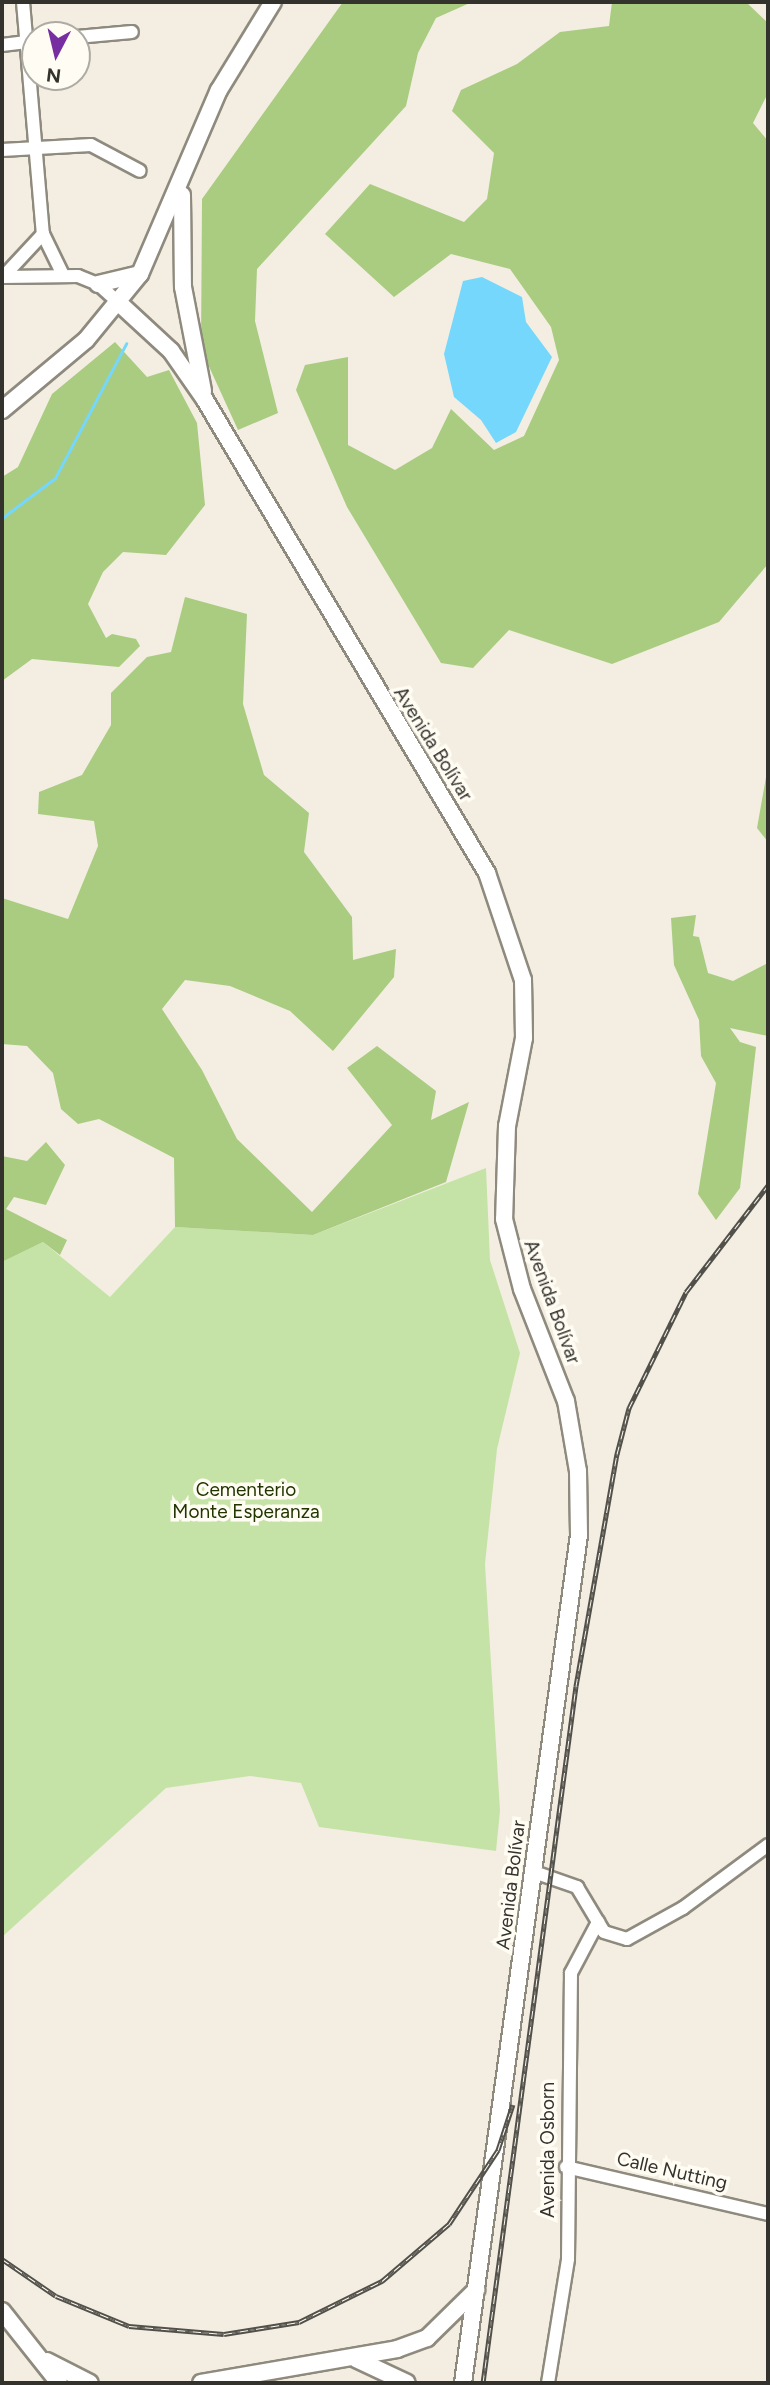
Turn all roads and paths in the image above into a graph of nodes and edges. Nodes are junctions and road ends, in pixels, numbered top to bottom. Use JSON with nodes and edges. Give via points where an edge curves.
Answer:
{"nodes":[{"id":1,"x":23,"y":2,"type":"edge"},
{"id":2,"x":265,"y":4,"type":"edge"},
{"id":3,"x":27,"y":21,"type":"edge"},
{"id":4,"x":132,"y":32,"type":"dead end"},
{"id":5,"x":91,"y":36,"type":"edge"},
{"id":6,"x":21,"y":43,"type":"edge"},
{"id":7,"x":2,"y":45,"type":"edge"},
{"id":8,"x":33,"y":91,"type":"edge"},
{"id":9,"x":35,"y":146,"type":"junction"},
{"id":10,"x":2,"y":150,"type":"edge"},
{"id":11,"x":140,"y":171,"type":"dead end"},
{"id":12,"x":182,"y":186,"type":"junction"},
{"id":13,"x":181,"y":226,"type":"junction"},
{"id":14,"x":43,"y":234,"type":"junction"},
{"id":15,"x":150,"y":258,"type":"junction"},
{"id":16,"x":62,"y":272,"type":"junction"},
{"id":17,"x":140,"y":274,"type":"junction"},
{"id":18,"x":2,"y":277,"type":"edge"},
{"id":19,"x":98,"y":284,"type":"junction"},
{"id":20,"x":119,"y":303,"type":"junction"},
{"id":21,"x":205,"y":400,"type":"junction"},
{"id":22,"x":2,"y":410,"type":"edge"},
{"id":23,"x":768,"y":1845,"type":"edge"},
{"id":24,"x":534,"y":1871,"type":"junction"},
{"id":25,"x":597,"y":1922,"type":"junction"},
{"id":26,"x":566,"y":2167,"type":"junction"},
{"id":27,"x":768,"y":2214,"type":"edge"},
{"id":28,"x":476,"y":2290,"type":"junction"},
{"id":29,"x":2,"y":2311,"type":"edge"},
{"id":30,"x":36,"y":2354,"type":"junction"},
{"id":31,"x":355,"y":2359,"type":"junction"},
{"id":32,"x":59,"y":2383,"type":"edge"},
{"id":33,"x":90,"y":2383,"type":"edge"},
{"id":34,"x":201,"y":2383,"type":"edge"},
{"id":35,"x":407,"y":2383,"type":"edge"},
{"id":36,"x":463,"y":2383,"type":"edge"},
{"id":37,"x":548,"y":2383,"type":"edge"}],
"edges":[{"from":1,"to":3,"type":"street"},
{"from":2,"to":12,"type":"main road","via":[[219,90]]},
{"from":4,"to":5,"type":"street"},
{"from":6,"to":7,"type":"street"},
{"from":8,"to":9,"type":"street"},
{"from":9,"to":10,"type":"street"},
{"from":9,"to":11,"type":"street","via":[[91,145]]},
{"from":9,"to":14,"type":"street"},
{"from":12,"to":13,"type":"main road"},
{"from":12,"to":15,"type":"main road"},
{"from":13,"to":15,"type":"main road"},
{"from":13,"to":21,"type":"main road","via":[[185,304]]},
{"from":14,"to":16,"type":"street"},
{"from":14,"to":18,"type":"street"},
{"from":15,"to":17,"type":"main road"},
{"from":16,"to":18,"type":"street"},
{"from":16,"to":19,"type":"street"},
{"from":17,"to":19,"type":"main road"},
{"from":17,"to":20,"type":"main road"},
{"from":19,"to":20,"type":"street"},
{"from":20,"to":21,"type":"main road","name":"Avenida Bolívar","via":[[171,351]]},
{"from":20,"to":22,"type":"main road","via":[[86,340]]},
{"from":21,"to":24,"type":"main road","name":"Avenida Bolívar","via":[[487,873],[518,955],[526,1012],[508,1126],[504,1219],[522,1289],[566,1401],[580,1489],[576,1559]]},
{"from":23,"to":25,"type":"street","via":[[642,1933],[614,1938]]},
{"from":24,"to":25,"type":"street","via":[[577,1887]]},
{"from":24,"to":28,"type":"main road","name":"Avenida Bolívar"},
{"from":25,"to":26,"type":"street","name":"Avenida Osborn","via":[[571,1973]]},
{"from":26,"to":27,"type":"street","name":"Calle Nutting"},
{"from":26,"to":37,"type":"street","name":"Avenida Osborn","via":[[565,2288]]},
{"from":28,"to":31,"type":"main road","via":[[427,2338]]},
{"from":28,"to":36,"type":"main road","name":"Avenida Bolívar"},
{"from":29,"to":30,"type":"main road"},
{"from":30,"to":32,"type":"main road"},
{"from":30,"to":33,"type":"main road"},
{"from":31,"to":34,"type":"main road"},
{"from":31,"to":35,"type":"main road"}]}
